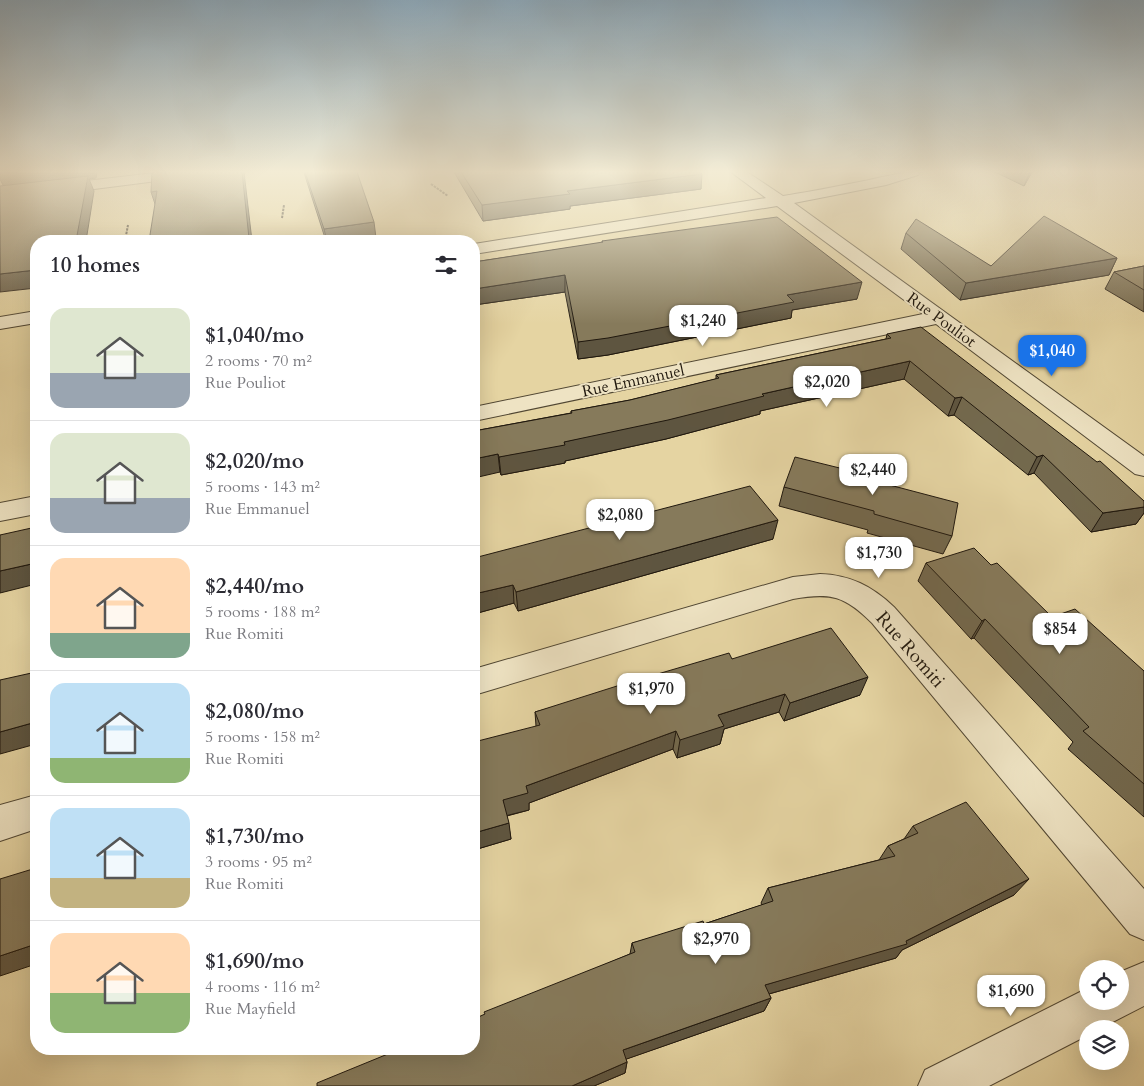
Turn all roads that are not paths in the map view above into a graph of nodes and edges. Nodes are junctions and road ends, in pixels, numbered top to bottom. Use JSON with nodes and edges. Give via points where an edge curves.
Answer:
{"nodes":[{"id":1,"x":642,"y":223,"type":"edge"},
{"id":2,"x":810,"y":223,"type":"edge"},
{"id":3,"x":480,"y":248,"type":"edge"},
{"id":4,"x":939,"y":317,"type":"junction"},
{"id":5,"x":30,"y":318,"type":"edge"},
{"id":6,"x":0,"y":323,"type":"edge"},
{"id":7,"x":480,"y":413,"type":"edge"},
{"id":8,"x":1144,"y":468,"type":"edge"},
{"id":9,"x":30,"y":506,"type":"edge"},
{"id":10,"x":0,"y":512,"type":"edge"},
{"id":11,"x":480,"y":680,"type":"edge"},
{"id":12,"x":30,"y":814,"type":"edge"},
{"id":13,"x":0,"y":823,"type":"edge"},
{"id":14,"x":1144,"y":920,"type":"edge"},
{"id":15,"x":1144,"y":983,"type":"edge"},
{"id":16,"x":1129,"y":990,"type":"edge"},
{"id":17,"x":1090,"y":1010,"type":"edge"},
{"id":18,"x":941,"y":1086,"type":"edge"}],
"edges":[{"from":1,"to":3,"type":"street"},
{"from":2,"to":4,"type":"street","name":"Rue Pouliot"},
{"from":4,"to":7,"type":"street","name":"Rue Emmanuel"},
{"from":4,"to":8,"type":"street","name":"Rue Pouliot"},
{"from":5,"to":6,"type":"street"},
{"from":9,"to":10,"type":"street"},
{"from":11,"to":14,"type":"street","name":"Rue Romiti","via":[[793,588],[822,583],[843,586],[863,597],[883,615]]},
{"from":12,"to":13,"type":"street"},
{"from":15,"to":16,"type":"street"},
{"from":17,"to":18,"type":"street"}]}
